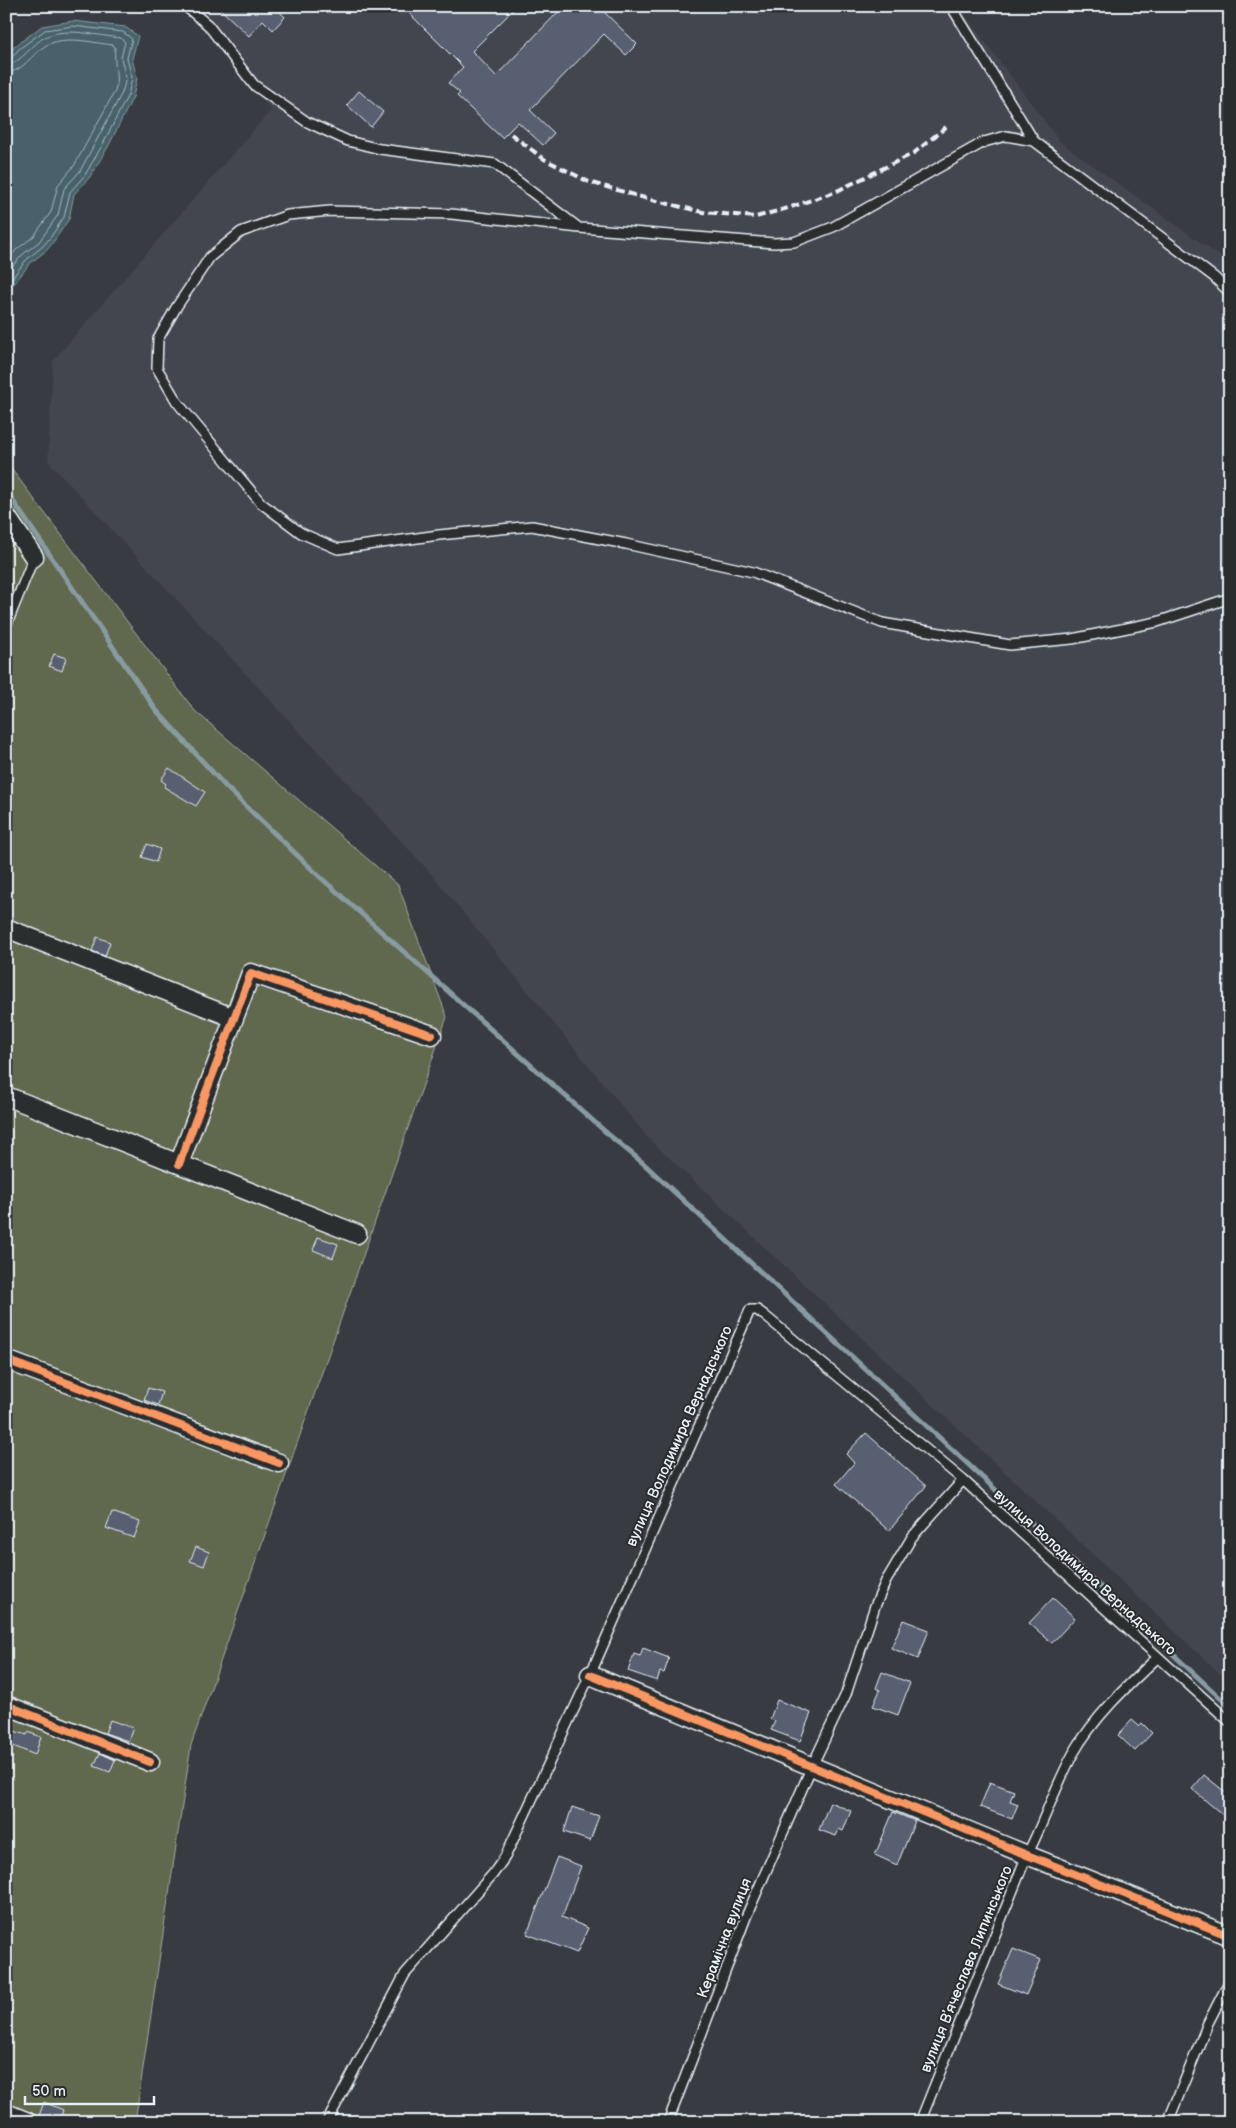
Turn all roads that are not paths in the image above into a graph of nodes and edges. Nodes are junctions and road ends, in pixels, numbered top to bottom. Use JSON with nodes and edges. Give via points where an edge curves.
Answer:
{"nodes":[{"id":1,"x":185,"y":6,"type":"edge"},
{"id":2,"x":951,"y":6,"type":"edge"},
{"id":3,"x":1034,"y":142,"type":"junction"},
{"id":4,"x":580,"y":228,"type":"junction"},
{"id":5,"x":1230,"y":292,"type":"edge"},
{"id":6,"x":6,"y":516,"type":"edge"},
{"id":7,"x":34,"y":557,"type":"joint"},
{"id":8,"x":1230,"y":598,"type":"edge"},
{"id":9,"x":6,"y":626,"type":"edge"},
{"id":10,"x":6,"y":928,"type":"edge"},
{"id":11,"x":234,"y":1018,"type":"junction"},
{"id":12,"x":432,"y":1035,"type":"dead end"},
{"id":13,"x":6,"y":1096,"type":"edge"},
{"id":14,"x":179,"y":1164,"type":"junction"},
{"id":15,"x":357,"y":1234,"type":"dead end"},
{"id":16,"x":6,"y":1360,"type":"edge"},
{"id":17,"x":279,"y":1463,"type":"dead end"},
{"id":18,"x":963,"y":1480,"type":"junction"},
{"id":19,"x":1158,"y":1656,"type":"junction"},
{"id":20,"x":590,"y":1675,"type":"junction"},
{"id":21,"x":6,"y":1705,"type":"edge"},
{"id":22,"x":1230,"y":1722,"type":"edge"},
{"id":23,"x":150,"y":1762,"type":"dead end"},
{"id":24,"x":812,"y":1766,"type":"junction"},
{"id":25,"x":1027,"y":1855,"type":"junction"},
{"id":26,"x":1230,"y":1936,"type":"edge"},
{"id":27,"x":1230,"y":1980,"type":"edge"},
{"id":28,"x":6,"y":2114,"type":"edge"},
{"id":29,"x":28,"y":2122,"type":"edge"},
{"id":30,"x":327,"y":2122,"type":"edge"},
{"id":31,"x":668,"y":2122,"type":"edge"},
{"id":32,"x":920,"y":2122,"type":"edge"},
{"id":33,"x":1168,"y":2122,"type":"edge"}],
"edges":[{"from":1,"to":4,"type":"lane","via":[[208,25],[254,85],[307,122],[348,141],[380,149],[495,164]]},
{"from":2,"to":3,"type":"lane"},
{"from":3,"to":4,"type":"lane","via":[[1006,136],[984,142],[833,227],[794,242]]},
{"from":3,"to":5,"type":"lane"},
{"from":4,"to":8,"type":"lane","via":[[451,214],[330,211],[288,215],[241,232],[210,257],[158,340],[158,368],[177,402],[261,503],[301,534],[338,549],[532,526],[753,572],[882,623],[1010,645],[1072,639],[1157,622]]},
{"from":6,"to":7,"type":"street"},
{"from":7,"to":9,"type":"lane"},
{"from":10,"to":11,"type":"street"},
{"from":11,"to":12,"type":"street","via":[[251,973]]},
{"from":11,"to":14,"type":"street"},
{"from":13,"to":14,"type":"street"},
{"from":14,"to":15,"type":"street"},
{"from":16,"to":17,"type":"street"},
{"from":18,"to":19,"type":"lane","name":"вулиця Володимира Вернадського"},
{"from":18,"to":20,"type":"lane","name":"вулиця Володимира Вернадського","via":[[764,1315],[750,1310]]},
{"from":18,"to":24,"type":"lane","name":"Керамічна вулиця","via":[[912,1537],[886,1581],[846,1694]]},
{"from":19,"to":22,"type":"lane","name":"вулиця Володимира Вернадського"},
{"from":19,"to":25,"type":"lane","name":"вулиця Вʼячеслава Липинського","via":[[1123,1690],[1081,1742]]},
{"from":20,"to":24,"type":"street"},
{"from":20,"to":30,"type":"lane","name":"вулиця Володимира Вернадського","via":[[500,1866],[405,1974]]},
{"from":21,"to":23,"type":"street"},
{"from":24,"to":25,"type":"street"},
{"from":24,"to":31,"type":"lane","name":"Керамічна вулиця","via":[[746,1917]]},
{"from":25,"to":26,"type":"street"},
{"from":25,"to":32,"type":"lane","name":"вулиця Вʼячеслава Липинського"},
{"from":27,"to":33,"type":"lane","via":[[1208,2023]]},
{"from":28,"to":29,"type":"street"}]}
